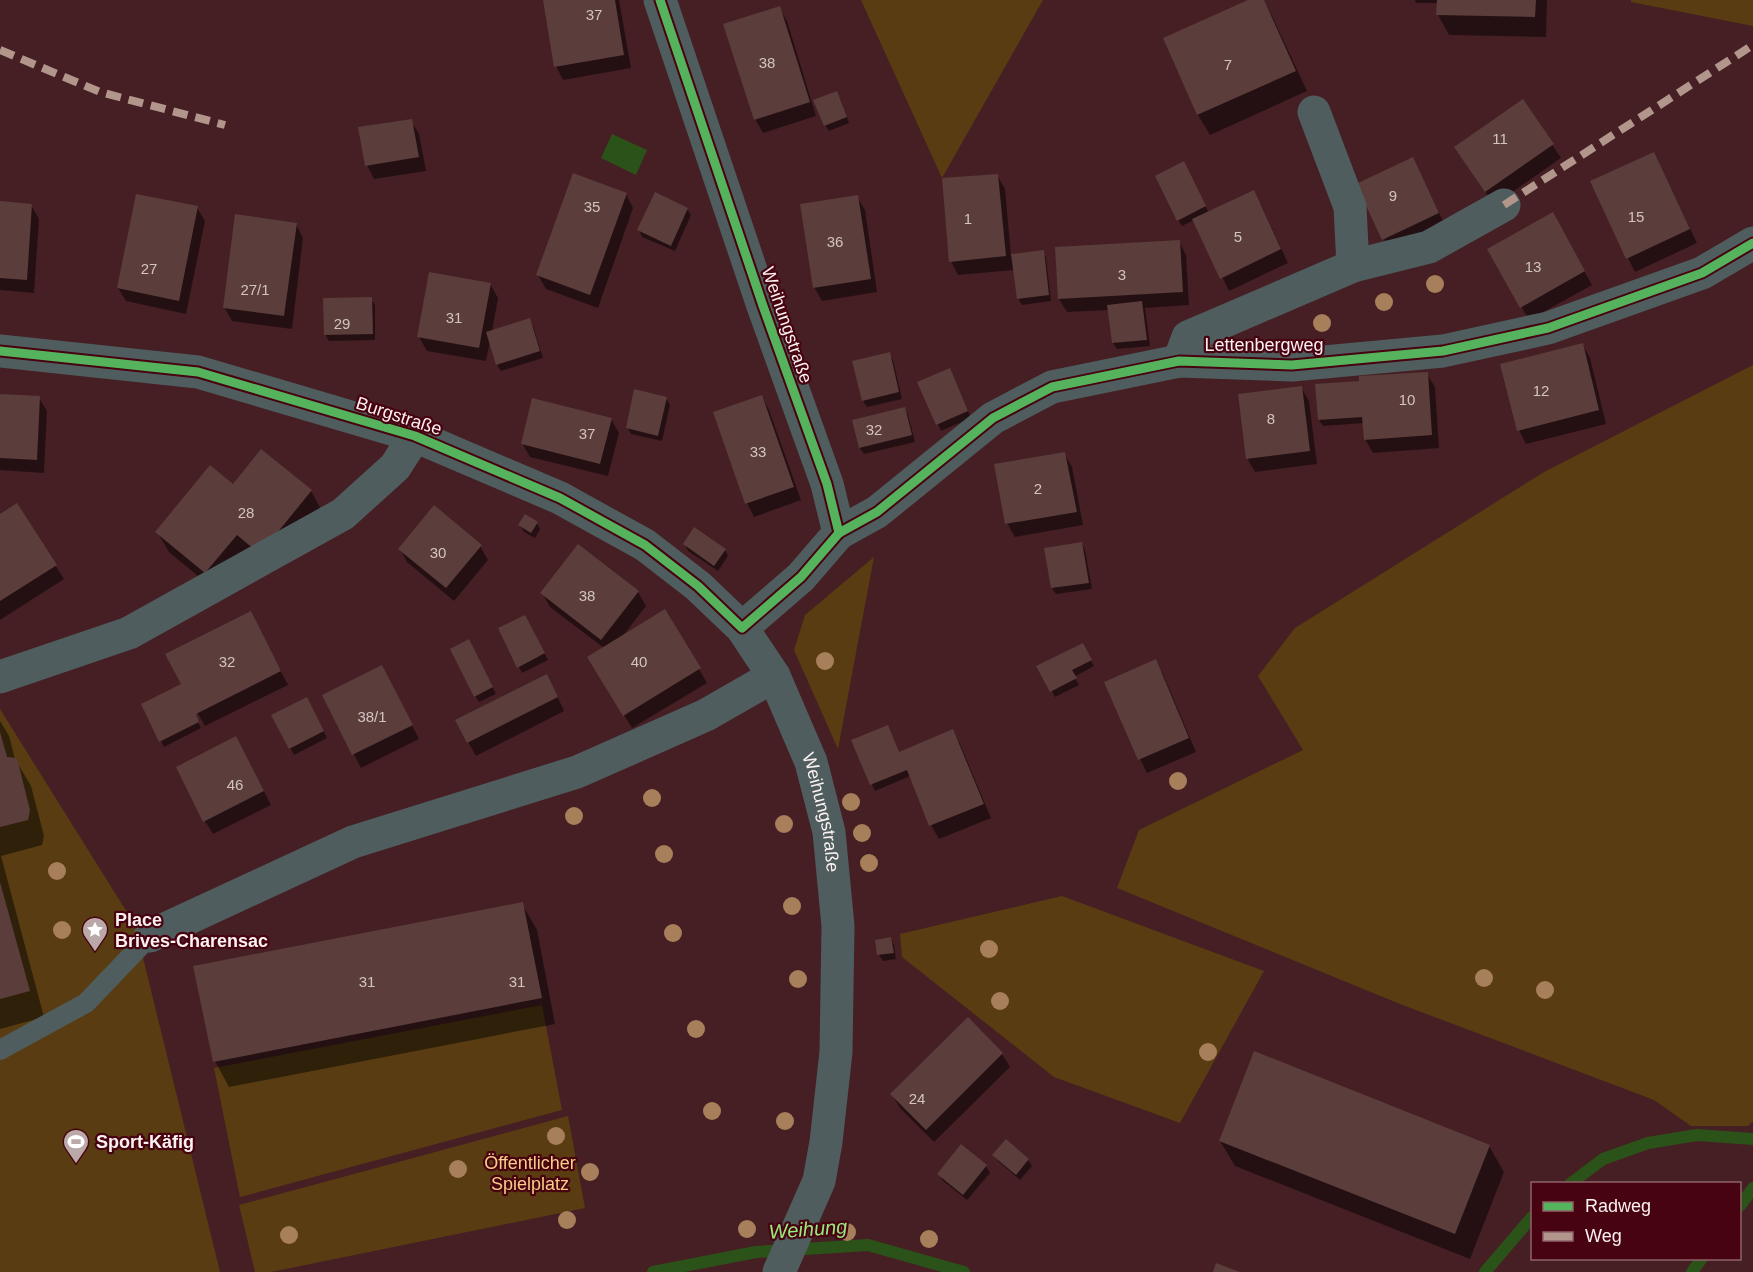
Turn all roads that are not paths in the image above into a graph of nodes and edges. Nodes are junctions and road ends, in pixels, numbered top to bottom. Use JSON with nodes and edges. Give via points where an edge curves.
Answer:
{"nodes":[{"id":1,"x":660,"y":0,"type":"edge"},
{"id":2,"x":1314,"y":112,"type":"dead end"},
{"id":3,"x":1504,"y":205,"type":"dead end"},
{"id":4,"x":1753,"y":243,"type":"edge"},
{"id":5,"x":1353,"y":266,"type":"junction"},
{"id":6,"x":0,"y":351,"type":"edge"},
{"id":7,"x":1179,"y":361,"type":"junction"},
{"id":8,"x":415,"y":436,"type":"junction"},
{"id":9,"x":839,"y":533,"type":"junction"},
{"id":10,"x":742,"y":628,"type":"junction"},
{"id":11,"x":774,"y":676,"type":"junction"},
{"id":12,"x":0,"y":677,"type":"edge"},
{"id":13,"x":150,"y":936,"type":"joint"},
{"id":14,"x":0,"y":1050,"type":"edge"},
{"id":15,"x":779,"y":1272,"type":"edge"}],
"edges":[{"from":1,"to":9,"type":"street","name":"Weihungstraße","via":[[826,484]]},
{"from":2,"to":5,"type":"street","via":[[1350,207]]},
{"from":3,"to":5,"type":"street","name":"Lettenbergweg","via":[[1429,247]]},
{"from":4,"to":7,"type":"street","name":"Lettenbergweg","via":[[1701,273],[1548,328],[1443,351],[1292,365]]},
{"from":5,"to":7,"type":"street","name":"Lettenbergweg","via":[[1188,337]]},
{"from":6,"to":8,"type":"street","name":"Burgstraße","via":[[198,372]]},
{"from":7,"to":9,"type":"street","name":"Lettenbergweg","via":[[1052,387],[993,418],[877,512]]},
{"from":8,"to":10,"type":"street","name":"Burgstraße","via":[[560,498],[645,545],[698,586]]},
{"from":8,"to":12,"type":"street","name":"Burgstraße","via":[[395,467],[343,514],[129,633]]},
{"from":9,"to":10,"type":"street","via":[[801,577]]},
{"from":10,"to":11,"type":"street","name":"Weihungstraße"},
{"from":11,"to":13,"type":"street","via":[[706,715],[577,772],[353,842]]},
{"from":11,"to":15,"type":"street","name":"Weihungstraße","via":[[811,762],[829,832],[838,926],[836,1052],[826,1142],[819,1181]]},
{"from":13,"to":14,"type":"lane","via":[[86,1003]]}]}
